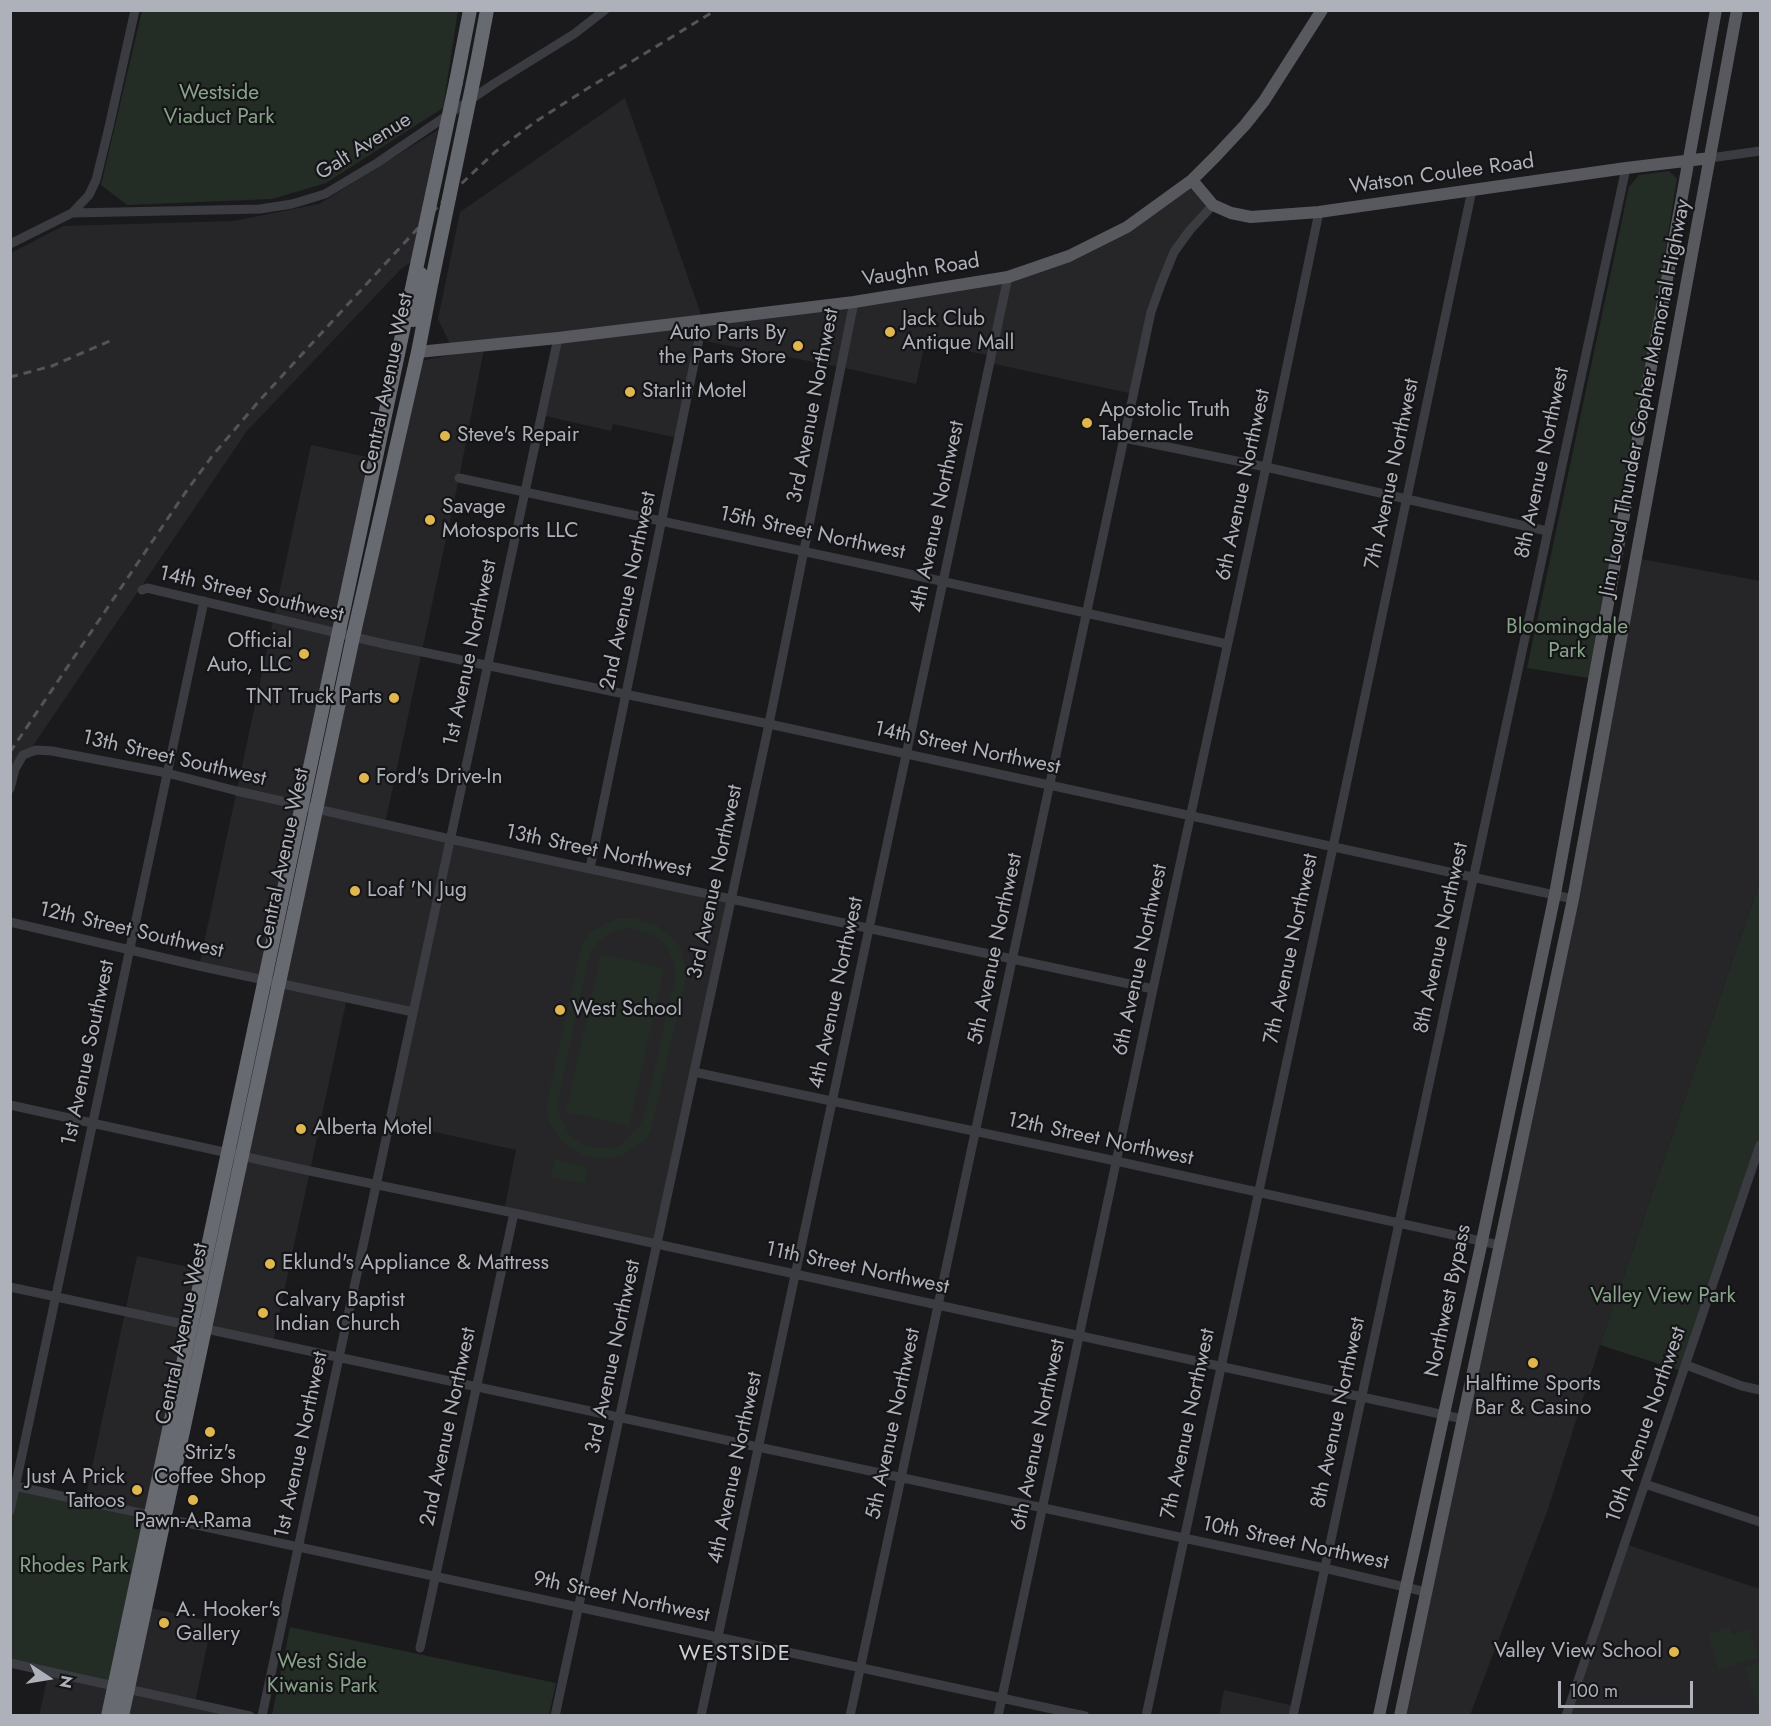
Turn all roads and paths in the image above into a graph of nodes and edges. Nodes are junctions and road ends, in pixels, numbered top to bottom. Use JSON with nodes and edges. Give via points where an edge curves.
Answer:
{"nodes":[{"id":1,"x":135,"y":10,"type":"edge"},
{"id":2,"x":470,"y":10,"type":"edge"},
{"id":3,"x":487,"y":10,"type":"edge"},
{"id":4,"x":494,"y":10,"type":"edge"},
{"id":5,"x":605,"y":10,"type":"edge"},
{"id":6,"x":1322,"y":10,"type":"edge"},
{"id":7,"x":1716,"y":10,"type":"edge"},
{"id":8,"x":1737,"y":10,"type":"edge"},
{"id":9,"x":482,"y":39,"type":"junction"},
{"id":10,"x":1761,"y":151,"type":"edge"},
{"id":11,"x":1710,"y":158,"type":"junction"},
{"id":12,"x":1690,"y":162,"type":"junction"},
{"id":13,"x":1626,"y":168,"type":"junction"},
{"id":14,"x":1192,"y":180,"type":"junction"},
{"id":15,"x":1472,"y":190,"type":"junction"},
{"id":16,"x":1213,"y":205,"type":"junction"},
{"id":17,"x":1319,"y":212,"type":"junction"},
{"id":18,"x":72,"y":213,"type":"junction"},
{"id":19,"x":10,"y":244,"type":"edge"},
{"id":20,"x":1008,"y":277,"type":"junction"},
{"id":21,"x":854,"y":302,"type":"junction"},
{"id":22,"x":412,"y":305,"type":"junction"},
{"id":23,"x":703,"y":320,"type":"junction"},
{"id":24,"x":558,"y":338,"type":"junction"},
{"id":25,"x":418,"y":352,"type":"junction"},
{"id":26,"x":1124,"y":438,"type":"junction"},
{"id":27,"x":376,"y":459,"type":"junction"},
{"id":28,"x":1266,"y":467,"type":"junction"},
{"id":29,"x":459,"y":478,"type":"dead end"},
{"id":30,"x":525,"y":491,"type":"junction"},
{"id":31,"x":1406,"y":500,"type":"junction"},
{"id":32,"x":662,"y":521,"type":"junction"},
{"id":33,"x":1547,"y":531,"type":"junction"},
{"id":34,"x":804,"y":551,"type":"junction"},
{"id":35,"x":943,"y":581,"type":"junction"},
{"id":36,"x":142,"y":590,"type":"dead end"},
{"id":37,"x":204,"y":601,"type":"junction"},
{"id":38,"x":1086,"y":613,"type":"junction"},
{"id":39,"x":337,"y":634,"type":"junction"},
{"id":40,"x":353,"y":637,"type":"junction"},
{"id":41,"x":1227,"y":644,"type":"junction"},
{"id":42,"x":487,"y":666,"type":"junction"},
{"id":43,"x":626,"y":695,"type":"junction"},
{"id":44,"x":769,"y":724,"type":"junction"},
{"id":45,"x":906,"y":754,"type":"junction"},
{"id":46,"x":167,"y":773,"type":"junction"},
{"id":47,"x":1049,"y":785,"type":"junction"},
{"id":48,"x":10,"y":789,"type":"edge"},
{"id":49,"x":301,"y":805,"type":"junction"},
{"id":50,"x":317,"y":809,"type":"junction"},
{"id":51,"x":1191,"y":816,"type":"junction"},
{"id":52,"x":450,"y":838,"type":"junction"},
{"id":53,"x":1333,"y":847,"type":"junction"},
{"id":54,"x":590,"y":868,"type":"junction"},
{"id":55,"x":1473,"y":876,"type":"junction"},
{"id":56,"x":1555,"y":894,"type":"junction"},
{"id":57,"x":731,"y":899,"type":"junction"},
{"id":58,"x":1573,"y":899,"type":"junction"},
{"id":59,"x":10,"y":922,"type":"edge"},
{"id":60,"x":869,"y":928,"type":"junction"},
{"id":61,"x":130,"y":949,"type":"junction"},
{"id":62,"x":1013,"y":960,"type":"junction"},
{"id":63,"x":263,"y":980,"type":"junction"},
{"id":64,"x":279,"y":983,"type":"junction"},
{"id":65,"x":1153,"y":989,"type":"junction"},
{"id":66,"x":413,"y":1012,"type":"junction"},
{"id":67,"x":694,"y":1072,"type":"junction"},
{"id":68,"x":832,"y":1102,"type":"junction"},
{"id":69,"x":10,"y":1105,"type":"edge"},
{"id":70,"x":93,"y":1123,"type":"junction"},
{"id":71,"x":975,"y":1132,"type":"junction"},
{"id":72,"x":1761,"y":1145,"type":"edge"},
{"id":73,"x":228,"y":1152,"type":"junction"},
{"id":74,"x":243,"y":1155,"type":"junction"},
{"id":75,"x":1116,"y":1161,"type":"junction"},
{"id":76,"x":376,"y":1185,"type":"junction"},
{"id":77,"x":1258,"y":1192,"type":"junction"},
{"id":78,"x":514,"y":1213,"type":"junction"},
{"id":79,"x":1399,"y":1223,"type":"junction"},
{"id":80,"x":1482,"y":1241,"type":"junction"},
{"id":81,"x":657,"y":1244,"type":"junction"},
{"id":82,"x":1499,"y":1245,"type":"junction"},
{"id":83,"x":795,"y":1274,"type":"junction"},
{"id":84,"x":10,"y":1287,"type":"edge"},
{"id":85,"x":56,"y":1297,"type":"junction"},
{"id":86,"x":938,"y":1305,"type":"junction"},
{"id":87,"x":191,"y":1326,"type":"junction"},
{"id":88,"x":205,"y":1329,"type":"junction"},
{"id":89,"x":1079,"y":1336,"type":"junction"},
{"id":90,"x":339,"y":1357,"type":"junction"},
{"id":91,"x":1686,"y":1365,"type":"junction"},
{"id":92,"x":1221,"y":1366,"type":"junction"},
{"id":93,"x":476,"y":1388,"type":"junction"},
{"id":94,"x":1761,"y":1390,"type":"edge"},
{"id":95,"x":1361,"y":1397,"type":"junction"},
{"id":96,"x":1443,"y":1415,"type":"junction"},
{"id":97,"x":619,"y":1418,"type":"junction"},
{"id":98,"x":1463,"y":1419,"type":"junction"},
{"id":99,"x":758,"y":1448,"type":"junction"},
{"id":100,"x":902,"y":1478,"type":"junction"},
{"id":101,"x":1645,"y":1484,"type":"junction"},
{"id":102,"x":13,"y":1486,"type":"edge"},
{"id":103,"x":1042,"y":1509,"type":"junction"},
{"id":104,"x":10,"y":1511,"type":"edge"},
{"id":105,"x":150,"y":1514,"type":"junction"},
{"id":106,"x":165,"y":1518,"type":"junction"},
{"id":107,"x":1761,"y":1522,"type":"edge"},
{"id":108,"x":1182,"y":1538,"type":"junction"},
{"id":109,"x":298,"y":1546,"type":"junction"},
{"id":110,"x":1324,"y":1568,"type":"junction"},
{"id":111,"x":435,"y":1576,"type":"junction"},
{"id":112,"x":1406,"y":1587,"type":"junction"},
{"id":113,"x":1426,"y":1592,"type":"junction"},
{"id":114,"x":579,"y":1607,"type":"junction"},
{"id":115,"x":718,"y":1637,"type":"junction"},
{"id":116,"x":420,"y":1647,"type":"dead end"},
{"id":117,"x":10,"y":1663,"type":"edge"},
{"id":118,"x":861,"y":1667,"type":"junction"},
{"id":119,"x":121,"y":1687,"type":"junction"},
{"id":120,"x":1002,"y":1698,"type":"junction"},
{"id":121,"x":108,"y":1716,"type":"edge"},
{"id":122,"x":122,"y":1716,"type":"edge"},
{"id":123,"x":250,"y":1716,"type":"edge"},
{"id":124,"x":262,"y":1716,"type":"edge"},
{"id":125,"x":555,"y":1716,"type":"edge"},
{"id":126,"x":701,"y":1716,"type":"edge"},
{"id":127,"x":850,"y":1716,"type":"edge"},
{"id":128,"x":998,"y":1716,"type":"edge"},
{"id":129,"x":1085,"y":1716,"type":"edge"},
{"id":130,"x":1146,"y":1716,"type":"edge"},
{"id":131,"x":1293,"y":1716,"type":"edge"},
{"id":132,"x":1379,"y":1716,"type":"edge"},
{"id":133,"x":1400,"y":1716,"type":"edge"},
{"id":134,"x":1566,"y":1716,"type":"edge"}],
"edges":[{"from":1,"to":18,"type":"street","via":[[96,180],[89,195]]},
{"from":2,"to":22,"type":"highway","name":"Central Avenue West","bridge":true},
{"from":3,"to":9,"type":"highway","name":"Central Avenue West"},
{"from":4,"to":9,"type":"highway"},
{"from":5,"to":18,"type":"street","name":"Galt Avenue","via":[[325,195],[260,209]]},
{"from":6,"to":14,"type":"main road","name":"Vaughn Road","via":[[1264,101]]},
{"from":7,"to":12,"type":"main road","name":"Jim Loud Thunder Gopher Memorial Highway"},
{"from":8,"to":11,"type":"main road","name":"Jim Loud Thunder Gopher Memorial Highway"},
{"from":9,"to":25,"type":"highway","name":"Central Avenue West","bridge":true},
{"from":10,"to":11,"type":"street"},
{"from":11,"to":12,"type":"main road","name":"Watson Coulee Road"},
{"from":11,"to":58,"type":"main road","name":"Jim Loud Thunder Gopher Memorial Highway"},
{"from":12,"to":13,"type":"main road","name":"Watson Coulee Road"},
{"from":12,"to":56,"type":"main road","name":"Jim Loud Thunder Gopher Memorial Highway"},
{"from":13,"to":15,"type":"main road","name":"Watson Coulee Road"},
{"from":13,"to":33,"type":"street","name":"8th Avenue Northwest"},
{"from":14,"to":16,"type":"main road"},
{"from":14,"to":20,"type":"main road","name":"Vaughn Road","via":[[1127,227],[1069,256]]},
{"from":15,"to":17,"type":"main road","name":"Watson Coulee Road"},
{"from":15,"to":31,"type":"street","name":"7th Avenue Northwest"},
{"from":16,"to":17,"type":"main road","name":"Watson Coulee Road","via":[[1251,217]]},
{"from":16,"to":26,"type":"street","name":"5th Avenue Northwest","via":[[1174,252],[1161,284],[1151,312]]},
{"from":17,"to":28,"type":"street","name":"6th Avenue Northwest"},
{"from":18,"to":19,"type":"street"},
{"from":20,"to":21,"type":"main road","name":"Vaughn Road"},
{"from":20,"to":35,"type":"street","name":"4th Avenue Northwest"},
{"from":21,"to":23,"type":"main road","name":"Vaughn Road"},
{"from":21,"to":34,"type":"street","name":"3rd Avenue Northwest"},
{"from":22,"to":25,"type":"highway","via":[[412,334]]},
{"from":22,"to":27,"type":"highway","name":"Central Avenue West"},
{"from":23,"to":24,"type":"main road","name":"Vaughn Road"},
{"from":23,"to":32,"type":"street","name":"2nd Avenue Northwest"},
{"from":24,"to":25,"type":"main road","name":"Vaughn Road"},
{"from":24,"to":30,"type":"street","name":"1st Avenue Northwest"},
{"from":25,"to":27,"type":"highway","via":[[410,356],[404,368]]},
{"from":25,"to":40,"type":"highway","name":"Central Avenue West"},
{"from":26,"to":28,"type":"street"},
{"from":26,"to":38,"type":"street","name":"5th Avenue Northwest"},
{"from":27,"to":39,"type":"highway","name":"Central Avenue West"},
{"from":28,"to":31,"type":"street"},
{"from":28,"to":41,"type":"street","name":"6th Avenue Northwest"},
{"from":29,"to":30,"type":"street","name":"15th Street Northwest"},
{"from":30,"to":32,"type":"street","name":"15th Street Northwest"},
{"from":30,"to":42,"type":"street","name":"1st Avenue Northwest"},
{"from":31,"to":33,"type":"street"},
{"from":31,"to":53,"type":"street","name":"7th Avenue Northwest"},
{"from":32,"to":34,"type":"street","name":"15th Street Northwest"},
{"from":32,"to":43,"type":"street","name":"2nd Avenue Northwest"},
{"from":33,"to":55,"type":"street","name":"8th Avenue Northwest"},
{"from":34,"to":35,"type":"street","name":"15th Street Northwest"},
{"from":34,"to":44,"type":"street","name":"3rd Avenue Northwest"},
{"from":35,"to":38,"type":"street","name":"15th Street Northwest"},
{"from":35,"to":45,"type":"street","name":"4th Avenue Northwest"},
{"from":36,"to":37,"type":"street","name":"14th Street Southwest"},
{"from":37,"to":39,"type":"street","name":"14th Street Southwest"},
{"from":37,"to":46,"type":"street","name":"1st Avenue Southwest"},
{"from":38,"to":41,"type":"street","name":"15th Street Northwest"},
{"from":38,"to":47,"type":"street","name":"5th Avenue Northwest"},
{"from":39,"to":40,"type":"street","name":"14th Street Southwest"},
{"from":39,"to":49,"type":"highway","name":"Central Avenue West"},
{"from":40,"to":42,"type":"street","name":"14th Street Northwest"},
{"from":40,"to":50,"type":"highway","name":"Central Avenue West"},
{"from":41,"to":51,"type":"street","name":"6th Avenue Northwest"},
{"from":42,"to":43,"type":"street","name":"14th Street Northwest"},
{"from":42,"to":52,"type":"street","name":"1st Avenue Northwest"},
{"from":43,"to":44,"type":"street","name":"14th Street Northwest"},
{"from":43,"to":54,"type":"street","name":"2nd Avenue Northwest"},
{"from":44,"to":45,"type":"street","name":"14th Street Northwest"},
{"from":44,"to":57,"type":"street","name":"3rd Avenue Northwest"},
{"from":45,"to":47,"type":"street","name":"14th Street Northwest"},
{"from":45,"to":60,"type":"street","name":"4th Avenue Northwest"},
{"from":46,"to":48,"type":"street","name":"13th Street Southwest","via":[[36,750],[23,755]]},
{"from":46,"to":49,"type":"street","name":"13th Street Southwest"},
{"from":46,"to":61,"type":"street","name":"1st Avenue Southwest"},
{"from":47,"to":51,"type":"street","name":"14th Street Northwest"},
{"from":47,"to":62,"type":"street","name":"5th Avenue Northwest"},
{"from":49,"to":50,"type":"street","name":"13th Street Southwest"},
{"from":49,"to":63,"type":"highway","name":"Central Avenue West"},
{"from":50,"to":52,"type":"street","name":"13th Street Northwest"},
{"from":50,"to":64,"type":"highway","name":"Central Avenue West"},
{"from":51,"to":53,"type":"street","name":"14th Street Northwest"},
{"from":51,"to":65,"type":"street","name":"6th Avenue Northwest"},
{"from":52,"to":54,"type":"street","name":"13th Street Northwest"},
{"from":52,"to":66,"type":"street","name":"1st Avenue Northwest"},
{"from":53,"to":55,"type":"street","name":"14th Street Northwest"},
{"from":53,"to":77,"type":"street","name":"7th Avenue Northwest"},
{"from":54,"to":57,"type":"street","name":"13th Street Northwest"},
{"from":55,"to":56,"type":"street","name":"14th Street Northwest"},
{"from":55,"to":79,"type":"street","name":"8th Avenue Northwest"},
{"from":56,"to":58,"type":"street","name":"14th Street Northwest"},
{"from":56,"to":80,"type":"main road","name":"Northwest Bypass"},
{"from":57,"to":60,"type":"street","name":"13th Street Northwest"},
{"from":57,"to":67,"type":"street","name":"3rd Avenue Northwest"},
{"from":58,"to":82,"type":"main road","name":"Northwest Bypass"},
{"from":59,"to":61,"type":"street","name":"12th Street Southwest"},
{"from":60,"to":62,"type":"street","name":"13th Street Northwest"},
{"from":60,"to":68,"type":"street","name":"4th Avenue Northwest"},
{"from":61,"to":63,"type":"street","name":"12th Street Southwest"},
{"from":61,"to":70,"type":"street","name":"1st Avenue Southwest"},
{"from":62,"to":65,"type":"street","name":"13th Street Northwest"},
{"from":62,"to":71,"type":"street","name":"5th Avenue Northwest"},
{"from":63,"to":64,"type":"street","name":"12th Street Southwest"},
{"from":63,"to":73,"type":"highway","name":"Central Avenue West"},
{"from":64,"to":66,"type":"street"},
{"from":64,"to":74,"type":"highway","name":"Central Avenue West"},
{"from":65,"to":75,"type":"street","name":"6th Avenue Northwest"},
{"from":66,"to":76,"type":"street","name":"1st Avenue Northwest"},
{"from":67,"to":68,"type":"street","name":"12th Street Northwest"},
{"from":67,"to":81,"type":"street","name":"3rd Avenue Northwest"},
{"from":68,"to":71,"type":"street","name":"12th Street Northwest"},
{"from":68,"to":83,"type":"street","name":"4th Avenue Northwest"},
{"from":69,"to":70,"type":"street","name":"11th Street Northwest"},
{"from":70,"to":73,"type":"street","name":"11th Street Northwest"},
{"from":70,"to":85,"type":"street","name":"1st Avenue Southwest"},
{"from":71,"to":75,"type":"street","name":"12th Street Northwest"},
{"from":71,"to":86,"type":"street","name":"5th Avenue Northwest"},
{"from":72,"to":91,"type":"street","name":"10th Avenue Northwest"},
{"from":73,"to":74,"type":"street","name":"11th Street Northwest"},
{"from":73,"to":87,"type":"highway","name":"Central Avenue West"},
{"from":74,"to":76,"type":"street","name":"11th Street Northwest"},
{"from":74,"to":88,"type":"highway","name":"Central Avenue West"},
{"from":75,"to":77,"type":"street","name":"12th Street Northwest"},
{"from":75,"to":89,"type":"street","name":"6th Avenue Northwest"},
{"from":76,"to":78,"type":"street","name":"11th Street Northwest"},
{"from":76,"to":90,"type":"street","name":"1st Avenue Northwest"},
{"from":77,"to":79,"type":"street","name":"12th Street Northwest"},
{"from":77,"to":92,"type":"street","name":"7th Avenue Northwest"},
{"from":78,"to":81,"type":"street","name":"11th Street Northwest"},
{"from":78,"to":93,"type":"street","name":"2nd Avenue Northwest"},
{"from":79,"to":80,"type":"street","name":"12th Street Northwest"},
{"from":79,"to":95,"type":"street","name":"8th Avenue Northwest"},
{"from":80,"to":82,"type":"street","name":"12th Street Northwest"},
{"from":80,"to":96,"type":"main road","name":"Northwest Bypass"},
{"from":81,"to":83,"type":"street","name":"11th Street Northwest"},
{"from":81,"to":97,"type":"street","name":"3rd Avenue Northwest"},
{"from":82,"to":98,"type":"main road","name":"Northwest Bypass"},
{"from":83,"to":86,"type":"street","name":"11th Street Northwest"},
{"from":83,"to":99,"type":"street","name":"4th Avenue Northwest"},
{"from":84,"to":85,"type":"street","name":"10th Street Northwest"},
{"from":85,"to":87,"type":"street","name":"10th Street Northwest"},
{"from":85,"to":102,"type":"street","name":"1st Avenue Southwest"},
{"from":86,"to":89,"type":"street","name":"11th Street Northwest"},
{"from":86,"to":100,"type":"street","name":"5th Avenue Northwest"},
{"from":87,"to":88,"type":"street","name":"10th Street Northwest"},
{"from":87,"to":105,"type":"highway","name":"Central Avenue West"},
{"from":88,"to":90,"type":"street","name":"10th Street Northwest"},
{"from":88,"to":106,"type":"highway","name":"Central Avenue West"},
{"from":89,"to":92,"type":"street","name":"11th Street Northwest"},
{"from":89,"to":103,"type":"street","name":"6th Avenue Northwest"},
{"from":90,"to":93,"type":"street","name":"10th Street Northwest"},
{"from":90,"to":109,"type":"street","name":"1st Avenue Northwest"},
{"from":91,"to":94,"type":"street"},
{"from":91,"to":101,"type":"street","name":"10th Avenue Northwest"},
{"from":92,"to":95,"type":"street","name":"11th Street Northwest"},
{"from":92,"to":108,"type":"street","name":"7th Avenue Northwest"},
{"from":93,"to":97,"type":"street","name":"10th Street Northwest"},
{"from":93,"to":111,"type":"street","name":"2nd Avenue Northwest"},
{"from":95,"to":96,"type":"street","name":"11th Street Northwest"},
{"from":95,"to":110,"type":"street","name":"8th Avenue Northwest"},
{"from":96,"to":98,"type":"street","name":"11th Street Northwest"},
{"from":96,"to":112,"type":"main road","name":"Northwest Bypass"},
{"from":97,"to":99,"type":"street","name":"10th Street Northwest"},
{"from":97,"to":114,"type":"street","name":"3rd Avenue Northwest"},
{"from":98,"to":113,"type":"main road","name":"Northwest Bypass"},
{"from":99,"to":100,"type":"street","name":"10th Street Northwest"},
{"from":99,"to":115,"type":"street","name":"4th Avenue Northwest"},
{"from":100,"to":103,"type":"street","name":"10th Street Northwest"},
{"from":100,"to":118,"type":"street","name":"5th Avenue Northwest"},
{"from":101,"to":107,"type":"street"},
{"from":101,"to":134,"type":"street","name":"10th Avenue Northwest"},
{"from":102,"to":104,"type":"street","name":"1st Avenue Southwest"},
{"from":102,"to":105,"type":"street","name":"9th Street Northwest"},
{"from":103,"to":108,"type":"street","name":"10th Street Northwest"},
{"from":103,"to":120,"type":"street","name":"6th Avenue Northwest"},
{"from":105,"to":106,"type":"street","name":"9th Street Northwest"},
{"from":105,"to":119,"type":"highway","name":"Central Avenue West"},
{"from":106,"to":109,"type":"street","name":"9th Street Northwest"},
{"from":106,"to":119,"type":"highway","name":"Central Avenue West"},
{"from":108,"to":110,"type":"street","name":"10th Street Northwest"},
{"from":108,"to":130,"type":"street","name":"7th Avenue Northwest"},
{"from":109,"to":111,"type":"street","name":"9th Street Northwest"},
{"from":109,"to":124,"type":"street","name":"1st Avenue Northwest"},
{"from":110,"to":112,"type":"street","name":"10th Street Northwest"},
{"from":110,"to":131,"type":"street","name":"8th Avenue Northwest"},
{"from":111,"to":114,"type":"street","name":"9th Street Northwest"},
{"from":111,"to":116,"type":"street","name":"2nd Avenue Northwest"},
{"from":112,"to":113,"type":"street","name":"10th Street Northwest"},
{"from":112,"to":132,"type":"main road","name":"Northwest Bypass"},
{"from":113,"to":133,"type":"main road","name":"Northwest Bypass"},
{"from":114,"to":115,"type":"street","name":"9th Street Northwest"},
{"from":114,"to":125,"type":"street","name":"3rd Avenue Northwest"},
{"from":115,"to":118,"type":"street","name":"9th Street Northwest"},
{"from":115,"to":126,"type":"street","name":"4th Avenue Northwest"},
{"from":117,"to":119,"type":"street"},
{"from":118,"to":120,"type":"street","name":"9th Street Northwest"},
{"from":118,"to":127,"type":"street","name":"5th Avenue Northwest"},
{"from":119,"to":121,"type":"highway","name":"Central Avenue West"},
{"from":119,"to":122,"type":"highway","name":"Central Avenue West"},
{"from":119,"to":123,"type":"street"},
{"from":120,"to":128,"type":"street","name":"6th Avenue Northwest"},
{"from":120,"to":129,"type":"street","name":"9th Street Northwest"}]}
